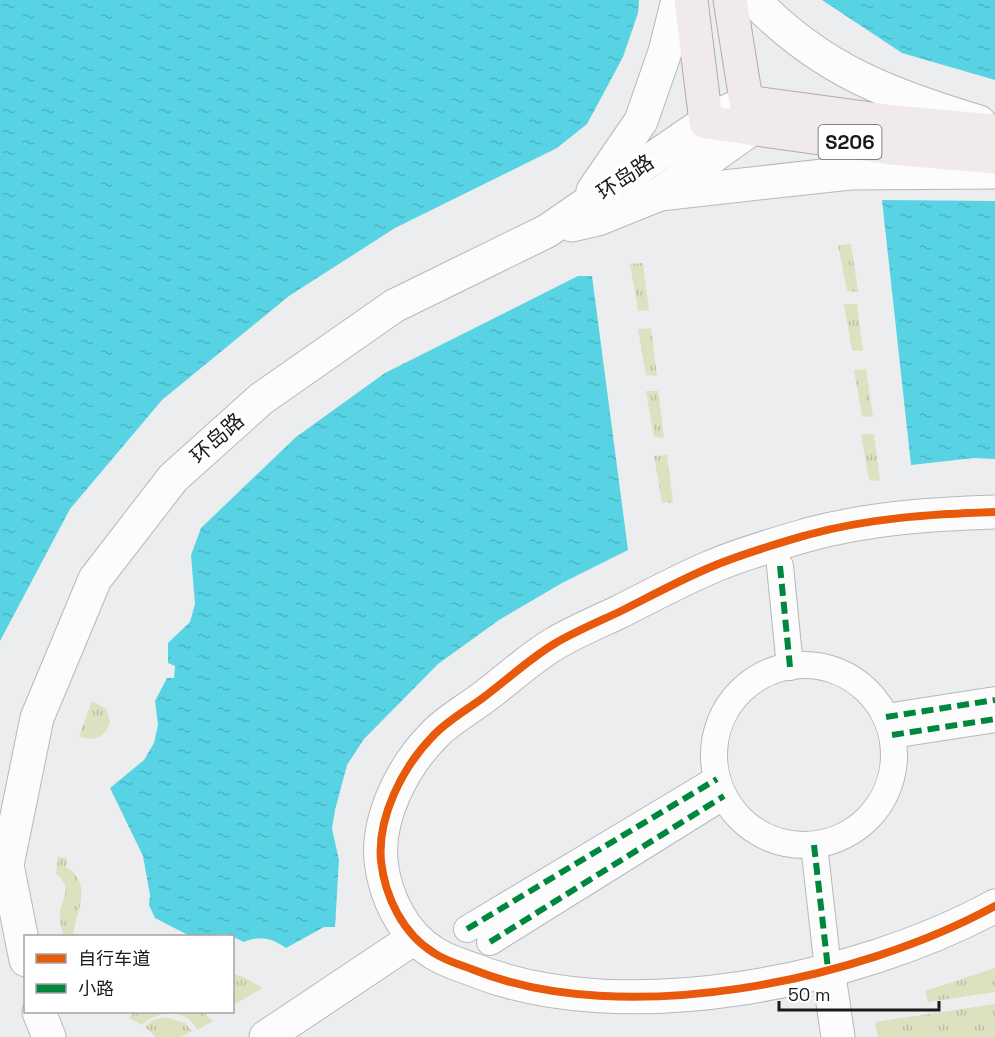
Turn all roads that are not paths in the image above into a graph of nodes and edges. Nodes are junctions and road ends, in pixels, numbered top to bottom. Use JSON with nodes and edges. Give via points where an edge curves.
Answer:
{"nodes":[{"id":1,"x":678,"y":0,"type":"edge"},
{"id":2,"x":691,"y":0,"type":"edge"},
{"id":3,"x":730,"y":0,"type":"edge"},
{"id":4,"x":754,"y":0,"type":"edge"},
{"id":5,"x":749,"y":116,"type":"junction"},
{"id":6,"x":706,"y":122,"type":"junction"},
{"id":7,"x":995,"y":125,"type":"edge"},
{"id":8,"x":995,"y":131,"type":"edge"},
{"id":9,"x":995,"y":158,"type":"edge"},
{"id":10,"x":995,"y":172,"type":"edge"},
{"id":11,"x":660,"y":194,"type":"junction"},
{"id":12,"x":582,"y":207,"type":"junction"},
{"id":13,"x":547,"y":231,"type":"junction"},
{"id":14,"x":995,"y":512,"type":"edge"},
{"id":15,"x":780,"y":566,"type":"dead end"},
{"id":16,"x":790,"y":667,"type":"junction"},
{"id":17,"x":995,"y":700,"type":"edge"},
{"id":18,"x":995,"y":719,"type":"edge"},
{"id":19,"x":889,"y":726,"type":"junction"},
{"id":20,"x":721,"y":788,"type":"junction"},
{"id":21,"x":814,"y":845,"type":"junction"},
{"id":22,"x":995,"y":906,"type":"edge"},
{"id":23,"x":466,"y":929,"type":"dead end"},
{"id":24,"x":414,"y":938,"type":"junction"},
{"id":25,"x":490,"y":942,"type":"dead end"},
{"id":26,"x":24,"y":950,"type":"edge"},
{"id":27,"x":828,"y":969,"type":"junction"},
{"id":28,"x":30,"y":1013,"type":"edge"},
{"id":29,"x":40,"y":1013,"type":"edge"},
{"id":30,"x":26,"y":1037,"type":"edge"},
{"id":31,"x":49,"y":1037,"type":"edge"},
{"id":32,"x":266,"y":1037,"type":"edge"},
{"id":33,"x":838,"y":1037,"type":"edge"}],
"edges":[{"from":1,"to":12,"type":"main road","via":[[640,122]]},
{"from":2,"to":6,"type":"main road"},
{"from":3,"to":5,"type":"main road"},
{"from":4,"to":7,"type":"main road","via":[[811,51],[857,78],[918,104]]},
{"from":5,"to":6,"type":"main road","number":"S206"},
{"from":5,"to":8,"type":"main road","number":"S206"},
{"from":5,"to":9,"type":"main road","number":"S206","via":[[891,148]]},
{"from":5,"to":11,"type":"main road"},
{"from":6,"to":12,"type":"main road","name":"环岛路"},
{"from":10,"to":11,"type":"main road","via":[[850,173]]},
{"from":11,"to":13,"type":"main road","via":[[598,219]]},
{"from":12,"to":13,"type":"main road","name":"环岛路"},
{"from":13,"to":26,"type":"main road","name":"环岛路","via":[[394,306],[261,399],[173,478],[95,579],[37,718],[7,865]]},
{"from":14,"to":24,"type":"main road","via":[[921,514],[809,534],[712,566],[554,644],[433,736],[409,768],[385,815],[381,862],[388,895]]},
{"from":15,"to":16,"type":"street"},
{"from":16,"to":19,"type":"street","via":[[809,665],[832,670],[854,681],[872,697]]},
{"from":16,"to":20,"type":"street","via":[[762,676],[742,690],[727,709],[714,755]]},
{"from":17,"to":19,"type":"street"},
{"from":18,"to":19,"type":"street"},
{"from":19,"to":21,"type":"street","via":[[894,757],[891,779],[882,800],[869,818],[852,831]]},
{"from":20,"to":21,"type":"street","via":[[733,811],[759,833],[783,842]]},
{"from":20,"to":23,"type":"street"},
{"from":20,"to":25,"type":"street"},
{"from":21,"to":27,"type":"street"},
{"from":22,"to":27,"type":"main road","via":[[880,957]]},
{"from":24,"to":27,"type":"main road","via":[[436,955],[506,982],[566,993],[670,997],[780,982]]},
{"from":24,"to":32,"type":"main road"},
{"from":27,"to":33,"type":"main road"},
{"from":28,"to":30,"type":"main road"},
{"from":29,"to":31,"type":"main road"}]}
